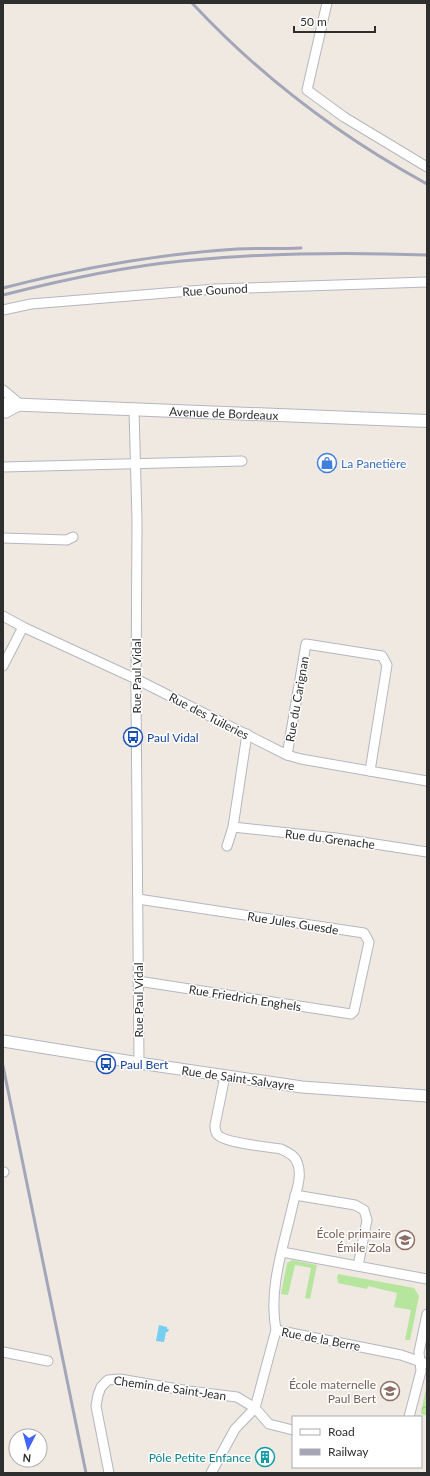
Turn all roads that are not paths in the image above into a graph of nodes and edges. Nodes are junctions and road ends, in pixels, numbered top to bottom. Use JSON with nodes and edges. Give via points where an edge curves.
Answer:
{"nodes":[{"id":1,"x":327,"y":3,"type":"edge"},
{"id":2,"x":427,"y":167,"type":"edge"},
{"id":3,"x":427,"y":282,"type":"edge"},
{"id":4,"x":3,"y":310,"type":"edge"},
{"id":5,"x":3,"y":390,"type":"edge"},
{"id":6,"x":3,"y":404,"type":"edge"},
{"id":7,"x":21,"y":405,"type":"junction"},
{"id":8,"x":134,"y":410,"type":"junction"},
{"id":9,"x":3,"y":413,"type":"edge"},
{"id":10,"x":427,"y":422,"type":"edge"},
{"id":11,"x":242,"y":461,"type":"dead end"},
{"id":12,"x":136,"y":464,"type":"junction"},
{"id":13,"x":3,"y":467,"type":"edge"},
{"id":14,"x":72,"y":537,"type":"dead end"},
{"id":15,"x":3,"y":538,"type":"edge"},
{"id":16,"x":3,"y":616,"type":"edge"},
{"id":17,"x":23,"y":627,"type":"junction"},
{"id":18,"x":3,"y":666,"type":"edge"},
{"id":19,"x":136,"y":679,"type":"junction"},
{"id":20,"x":247,"y":734,"type":"junction"},
{"id":21,"x":287,"y":755,"type":"junction"},
{"id":22,"x":370,"y":771,"type":"junction"},
{"id":23,"x":427,"y":781,"type":"edge"},
{"id":24,"x":232,"y":827,"type":"junction"},
{"id":25,"x":227,"y":846,"type":"dead end"},
{"id":26,"x":427,"y":852,"type":"edge"},
{"id":27,"x":138,"y":899,"type":"junction"},
{"id":28,"x":138,"y":981,"type":"junction"},
{"id":29,"x":351,"y":1014,"type":"joint"},
{"id":30,"x":3,"y":1040,"type":"edge"},
{"id":31,"x":138,"y":1063,"type":"junction"},
{"id":32,"x":225,"y":1076,"type":"junction"},
{"id":33,"x":427,"y":1096,"type":"edge"},
{"id":34,"x":295,"y":1195,"type":"junction"},
{"id":35,"x":282,"y":1252,"type":"junction"},
{"id":36,"x":358,"y":1266,"type":"junction"},
{"id":37,"x":427,"y":1279,"type":"edge"},
{"id":38,"x":427,"y":1314,"type":"edge"},
{"id":39,"x":276,"y":1330,"type":"junction"},
{"id":40,"x":3,"y":1352,"type":"edge"},
{"id":41,"x":48,"y":1361,"type":"dead end"},
{"id":42,"x":423,"y":1362,"type":"edge"},
{"id":43,"x":255,"y":1408,"type":"junction"},
{"id":44,"x":410,"y":1416,"type":"edge"},
{"id":45,"x":292,"y":1430,"type":"edge"},
{"id":46,"x":109,"y":1473,"type":"edge"},
{"id":47,"x":211,"y":1473,"type":"edge"}],
"edges":[{"from":1,"to":2,"type":"street","via":[[307,90],[344,118]]},
{"from":3,"to":4,"type":"street","name":"Rue Gounod","via":[[215,290],[31,304]]},
{"from":5,"to":7,"type":"street"},
{"from":6,"to":7,"type":"main road","name":"Avenue de Bordeaux"},
{"from":7,"to":8,"type":"main road","name":"Avenue de Bordeaux"},
{"from":7,"to":9,"type":"street","name":"Avenue de Bordeaux"},
{"from":8,"to":10,"type":"main road","name":"Avenue de Bordeaux"},
{"from":8,"to":12,"type":"street","name":"Rue Paul Vidal"},
{"from":11,"to":12,"type":"street"},
{"from":12,"to":13,"type":"street"},
{"from":12,"to":19,"type":"street","name":"Rue Paul Vidal"},
{"from":14,"to":15,"type":"street","via":[[67,540]]},
{"from":16,"to":17,"type":"street","name":"Rue des Tuileries"},
{"from":17,"to":18,"type":"street"},
{"from":17,"to":19,"type":"street","name":"Rue des Tuileries"},
{"from":19,"to":20,"type":"street","name":"Rue des Tuileries"},
{"from":19,"to":27,"type":"street","name":"Rue Paul Vidal"},
{"from":20,"to":21,"type":"street","name":"Rue des Tuileries"},
{"from":20,"to":24,"type":"street"},
{"from":21,"to":22,"type":"street","name":"Rue des Tuileries"},
{"from":21,"to":22,"type":"street","name":"Rue du Carignan","via":[[306,644],[382,656],[387,665]]},
{"from":22,"to":23,"type":"street","name":"Rue des Tuileries"},
{"from":24,"to":25,"type":"street"},
{"from":24,"to":26,"type":"street","name":"Rue du Grenache","via":[[336,838]]},
{"from":27,"to":28,"type":"street","name":"Rue Paul Vidal"},
{"from":27,"to":29,"type":"street","name":"Rue Jules Guesde","via":[[364,933],[369,942],[354,1011]]},
{"from":28,"to":29,"type":"street","name":"Rue Friedrich Enghels"},
{"from":28,"to":31,"type":"street","name":"Rue Paul Vidal"},
{"from":30,"to":31,"type":"street","name":"Rue de Saint-Salvayre"},
{"from":31,"to":32,"type":"street","name":"Rue de Saint-Salvayre"},
{"from":32,"to":33,"type":"street","name":"Rue de Saint-Salvayre","via":[[302,1087]]},
{"from":32,"to":34,"type":"street","via":[[215,1130],[217,1136],[226,1141],[289,1152],[295,1157],[298,1166],[299,1177]]},
{"from":34,"to":35,"type":"street"},
{"from":34,"to":36,"type":"street","via":[[355,1205],[364,1210],[366,1220]]},
{"from":35,"to":36,"type":"street"},
{"from":35,"to":39,"type":"street","via":[[275,1279]]},
{"from":36,"to":37,"type":"street"},
{"from":38,"to":42,"type":"street","via":[[419,1352]]},
{"from":39,"to":42,"type":"street","name":"Rue de la Berre","via":[[401,1355]]},
{"from":39,"to":43,"type":"street","name":"Rue de la Berre"},
{"from":40,"to":41,"type":"street"},
{"from":42,"to":44,"type":"street"},
{"from":43,"to":45,"type":"street","via":[[270,1424]]},
{"from":43,"to":46,"type":"street","name":"Chemin de Saint-Jean","via":[[237,1397],[120,1379],[108,1380],[101,1387],[96,1406]]},
{"from":43,"to":47,"type":"street","name":"Rue de la Berre","via":[[235,1429]]}]}
